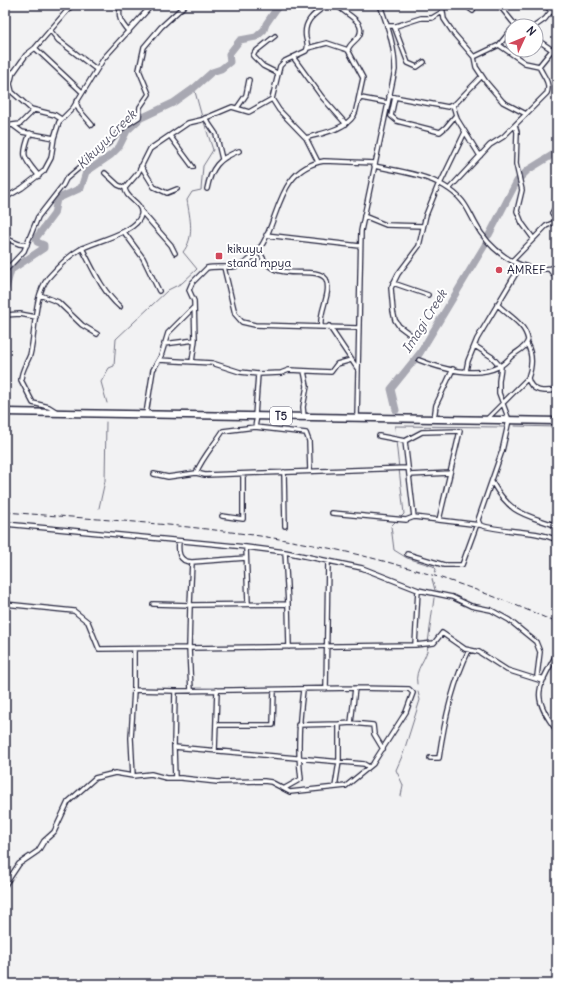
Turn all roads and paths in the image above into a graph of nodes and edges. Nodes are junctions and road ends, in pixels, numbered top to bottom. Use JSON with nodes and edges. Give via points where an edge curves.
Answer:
{"nodes":[{"id":1,"x":72,"y":5,"type":"edge"},
{"id":2,"x":121,"y":5,"type":"edge"},
{"id":3,"x":152,"y":5,"type":"edge"},
{"id":4,"x":185,"y":5,"type":"edge"},
{"id":5,"x":327,"y":5,"type":"edge"},
{"id":6,"x":337,"y":5,"type":"edge"},
{"id":7,"x":380,"y":5,"type":"edge"},
{"id":8,"x":442,"y":5,"type":"edge"},
{"id":9,"x":465,"y":5,"type":"edge"},
{"id":10,"x":499,"y":5,"type":"edge"},
{"id":11,"x":545,"y":5,"type":"edge"},
{"id":12,"x":556,"y":5,"type":"edge"},
{"id":13,"x":473,"y":11,"type":"dead end"},
{"id":14,"x":442,"y":12,"type":"junction"},
{"id":15,"x":552,"y":12,"type":"junction"},
{"id":16,"x":509,"y":18,"type":"edge"},
{"id":17,"x":544,"y":20,"type":"edge"},
{"id":18,"x":387,"y":26,"type":"junction"},
{"id":19,"x":394,"y":26,"type":"junction"},
{"id":20,"x":50,"y":30,"type":"junction"},
{"id":21,"x":129,"y":32,"type":"junction"},
{"id":22,"x":275,"y":36,"type":"dead end"},
{"id":23,"x":504,"y":38,"type":"edge"},
{"id":24,"x":499,"y":44,"type":"junction"},
{"id":25,"x":544,"y":44,"type":"edge"},
{"id":26,"x":35,"y":48,"type":"junction"},
{"id":27,"x":308,"y":48,"type":"junction"},
{"id":28,"x":348,"y":50,"type":"junction"},
{"id":29,"x":552,"y":50,"type":"junction"},
{"id":30,"x":557,"y":53,"type":"edge"},
{"id":31,"x":293,"y":57,"type":"junction"},
{"id":32,"x":474,"y":57,"type":"junction"},
{"id":33,"x":424,"y":62,"type":"dead end"},
{"id":34,"x":539,"y":66,"type":"junction"},
{"id":35,"x":96,"y":69,"type":"junction"},
{"id":36,"x":14,"y":72,"type":"junction"},
{"id":37,"x":277,"y":74,"type":"junction"},
{"id":38,"x":482,"y":76,"type":"junction"},
{"id":39,"x":5,"y":78,"type":"edge"},
{"id":40,"x":249,"y":80,"type":"dead end"},
{"id":41,"x":82,"y":92,"type":"junction"},
{"id":42,"x":389,"y":96,"type":"junction"},
{"id":43,"x":395,"y":97,"type":"junction"},
{"id":44,"x":272,"y":99,"type":"junction"},
{"id":45,"x":358,"y":101,"type":"junction"},
{"id":46,"x":76,"y":102,"type":"junction"},
{"id":47,"x":388,"y":103,"type":"junction"},
{"id":48,"x":453,"y":105,"type":"junction"},
{"id":49,"x":237,"y":108,"type":"junction"},
{"id":50,"x":34,"y":110,"type":"junction"},
{"id":51,"x":526,"y":114,"type":"junction"},
{"id":52,"x":456,"y":115,"type":"junction"},
{"id":53,"x":205,"y":118,"type":"junction"},
{"id":54,"x":61,"y":119,"type":"junction"},
{"id":55,"x":346,"y":124,"type":"junction"},
{"id":56,"x":92,"y":125,"type":"dead end"},
{"id":57,"x":515,"y":125,"type":"junction"},
{"id":58,"x":5,"y":126,"type":"edge"},
{"id":59,"x":14,"y":126,"type":"junction"},
{"id":60,"x":465,"y":132,"type":"junction"},
{"id":61,"x":30,"y":133,"type":"junction"},
{"id":62,"x":170,"y":136,"type":"junction"},
{"id":63,"x":54,"y":138,"type":"junction"},
{"id":64,"x":306,"y":138,"type":"junction"},
{"id":65,"x":239,"y":151,"type":"dead end"},
{"id":66,"x":480,"y":156,"type":"junction"},
{"id":67,"x":222,"y":159,"type":"junction"},
{"id":68,"x":318,"y":162,"type":"junction"},
{"id":69,"x":374,"y":165,"type":"junction"},
{"id":70,"x":141,"y":166,"type":"junction"},
{"id":71,"x":193,"y":166,"type":"dead end"},
{"id":72,"x":104,"y":173,"type":"dead end"},
{"id":73,"x":39,"y":176,"type":"junction"},
{"id":74,"x":439,"y":183,"type":"junction"},
{"id":75,"x":125,"y":188,"type":"junction"},
{"id":76,"x":177,"y":189,"type":"dead end"},
{"id":77,"x":207,"y":189,"type":"dead end"},
{"id":78,"x":449,"y":189,"type":"junction"},
{"id":79,"x":5,"y":198,"type":"edge"},
{"id":80,"x":557,"y":205,"type":"edge"},
{"id":81,"x":141,"y":211,"type":"junction"},
{"id":82,"x":364,"y":216,"type":"junction"},
{"id":83,"x":557,"y":221,"type":"edge"},
{"id":84,"x":423,"y":226,"type":"junction"},
{"id":85,"x":124,"y":232,"type":"junction"},
{"id":86,"x":266,"y":235,"type":"junction"},
{"id":87,"x":5,"y":238,"type":"edge"},
{"id":88,"x":533,"y":238,"type":"junction"},
{"id":89,"x":27,"y":245,"type":"junction"},
{"id":90,"x":360,"y":246,"type":"junction"},
{"id":91,"x":82,"y":248,"type":"junction"},
{"id":92,"x":259,"y":248,"type":"junction"},
{"id":93,"x":175,"y":253,"type":"dead end"},
{"id":94,"x":512,"y":261,"type":"junction"},
{"id":95,"x":521,"y":265,"type":"junction"},
{"id":96,"x":224,"y":267,"type":"junction"},
{"id":97,"x":557,"y":267,"type":"edge"},
{"id":98,"x":549,"y":269,"type":"junction"},
{"id":99,"x":5,"y":271,"type":"edge"},
{"id":100,"x":557,"y":278,"type":"edge"},
{"id":101,"x":392,"y":283,"type":"junction"},
{"id":102,"x":159,"y":291,"type":"dead end"},
{"id":103,"x":40,"y":295,"type":"junction"},
{"id":104,"x":428,"y":295,"type":"dead end"},
{"id":105,"x":497,"y":304,"type":"junction"},
{"id":106,"x":120,"y":307,"type":"dead end"},
{"id":107,"x":193,"y":308,"type":"junction"},
{"id":108,"x":5,"y":315,"type":"edge"},
{"id":109,"x":36,"y":317,"type":"junction"},
{"id":110,"x":321,"y":326,"type":"junction"},
{"id":111,"x":329,"y":326,"type":"junction"},
{"id":112,"x":358,"y":328,"type":"junction"},
{"id":113,"x":97,"y":334,"type":"dead end"},
{"id":114,"x":415,"y":338,"type":"dead end"},
{"id":115,"x":195,"y":340,"type":"junction"},
{"id":116,"x":164,"y":344,"type":"junction"},
{"id":117,"x":527,"y":344,"type":"junction"},
{"id":118,"x":475,"y":346,"type":"junction"},
{"id":119,"x":159,"y":360,"type":"junction"},
{"id":120,"x":351,"y":360,"type":"junction"},
{"id":121,"x":419,"y":360,"type":"dead end"},
{"id":122,"x":192,"y":362,"type":"junction"},
{"id":123,"x":501,"y":366,"type":"junction"},
{"id":124,"x":357,"y":369,"type":"junction"},
{"id":125,"x":453,"y":369,"type":"junction"},
{"id":126,"x":304,"y":371,"type":"junction"},
{"id":127,"x":466,"y":371,"type":"junction"},
{"id":128,"x":258,"y":374,"type":"junction"},
{"id":129,"x":528,"y":378,"type":"junction"},
{"id":130,"x":557,"y":390,"type":"edge"},
{"id":131,"x":502,"y":404,"type":"junction"},
{"id":132,"x":5,"y":412,"type":"edge"},
{"id":133,"x":59,"y":413,"type":"junction"},
{"id":134,"x":146,"y":414,"type":"junction"},
{"id":135,"x":256,"y":416,"type":"junction"},
{"id":136,"x":304,"y":417,"type":"junction"},
{"id":137,"x":357,"y":418,"type":"junction"},
{"id":138,"x":434,"y":419,"type":"junction"},
{"id":139,"x":486,"y":420,"type":"junction"},
{"id":140,"x":509,"y":420,"type":"junction"},
{"id":141,"x":557,"y":421,"type":"edge"},
{"id":142,"x":255,"y":427,"type":"junction"},
{"id":143,"x":378,"y":436,"type":"dead end"},
{"id":144,"x":406,"y":441,"type":"junction"},
{"id":145,"x":408,"y":468,"type":"junction"},
{"id":146,"x":310,"y":471,"type":"junction"},
{"id":147,"x":284,"y":472,"type":"junction"},
{"id":148,"x":196,"y":473,"type":"junction"},
{"id":149,"x":450,"y":473,"type":"junction"},
{"id":150,"x":154,"y":474,"type":"dead end"},
{"id":151,"x":243,"y":474,"type":"junction"},
{"id":152,"x":409,"y":475,"type":"junction"},
{"id":153,"x":492,"y":482,"type":"junction"},
{"id":154,"x":332,"y":513,"type":"dead end"},
{"id":155,"x":222,"y":516,"type":"dead end"},
{"id":156,"x":414,"y":517,"type":"junction"},
{"id":157,"x":439,"y":520,"type":"junction"},
{"id":158,"x":5,"y":524,"type":"edge"},
{"id":159,"x":479,"y":525,"type":"junction"},
{"id":160,"x":285,"y":526,"type":"dead end"},
{"id":161,"x":557,"y":526,"type":"edge"},
{"id":162,"x":557,"y":540,"type":"edge"},
{"id":163,"x":179,"y":541,"type":"junction"},
{"id":164,"x":246,"y":547,"type":"junction"},
{"id":165,"x":285,"y":552,"type":"junction"},
{"id":166,"x":407,"y":554,"type":"dead end"},
{"id":167,"x":246,"y":558,"type":"junction"},
{"id":168,"x":328,"y":561,"type":"junction"},
{"id":169,"x":192,"y":562,"type":"junction"},
{"id":170,"x":418,"y":590,"type":"junction"},
{"id":171,"x":5,"y":604,"type":"edge"},
{"id":172,"x":153,"y":604,"type":"dead end"},
{"id":173,"x":248,"y":604,"type":"junction"},
{"id":174,"x":288,"y":604,"type":"junction"},
{"id":175,"x":190,"y":605,"type":"junction"},
{"id":176,"x":415,"y":645,"type":"junction"},
{"id":177,"x":289,"y":647,"type":"junction"},
{"id":178,"x":326,"y":647,"type":"junction"},
{"id":179,"x":189,"y":648,"type":"junction"},
{"id":180,"x":134,"y":649,"type":"junction"},
{"id":181,"x":468,"y":650,"type":"junction"},
{"id":182,"x":557,"y":653,"type":"edge"},
{"id":183,"x":543,"y":680,"type":"junction"},
{"id":184,"x":355,"y":688,"type":"junction"},
{"id":185,"x":326,"y":689,"type":"junction"},
{"id":186,"x":134,"y":690,"type":"junction"},
{"id":187,"x":217,"y":690,"type":"junction"},
{"id":188,"x":274,"y":690,"type":"junction"},
{"id":189,"x":303,"y":690,"type":"junction"},
{"id":190,"x":191,"y":691,"type":"junction"},
{"id":191,"x":175,"y":692,"type":"junction"},
{"id":192,"x":351,"y":723,"type":"junction"},
{"id":193,"x":340,"y":724,"type":"junction"},
{"id":194,"x":216,"y":725,"type":"junction"},
{"id":195,"x":298,"y":725,"type":"junction"},
{"id":196,"x":557,"y":731,"type":"edge"},
{"id":197,"x":174,"y":747,"type":"junction"},
{"id":198,"x":384,"y":749,"type":"junction"},
{"id":199,"x":215,"y":750,"type":"junction"},
{"id":200,"x":298,"y":758,"type":"junction"},
{"id":201,"x":430,"y":758,"type":"dead end"},
{"id":202,"x":339,"y":762,"type":"junction"},
{"id":203,"x":369,"y":767,"type":"junction"},
{"id":204,"x":133,"y":776,"type":"junction"},
{"id":205,"x":175,"y":778,"type":"junction"},
{"id":206,"x":335,"y":787,"type":"junction"},
{"id":207,"x":285,"y":788,"type":"junction"},
{"id":208,"x":5,"y":886,"type":"edge"}],
"edges":[{"from":1,"to":20,"type":"street"},
{"from":2,"to":21,"type":"street","via":[[120,22]]},
{"from":3,"to":21,"type":"street"},
{"from":4,"to":89,"type":"street","via":[[144,47],[139,70],[149,94],[140,107],[139,117],[125,126],[66,179],[38,217]]},
{"from":5,"to":27,"type":"street","via":[[314,14],[306,24]]},
{"from":6,"to":28,"type":"street","via":[[354,18],[360,27],[359,36]]},
{"from":7,"to":18,"type":"street"},
{"from":8,"to":14,"type":"street"},
{"from":9,"to":13,"type":"street"},
{"from":10,"to":16,"type":"street"},
{"from":11,"to":15,"type":"street"},
{"from":12,"to":15,"type":"street"},
{"from":14,"to":19,"type":"street","via":[[432,18],[422,18]]},
{"from":14,"to":32,"type":"street","via":[[454,34]]},
{"from":15,"to":17,"type":"street"},
{"from":18,"to":19,"type":"street"},
{"from":18,"to":42,"type":"street","via":[[395,56],[395,70]]},
{"from":19,"to":33,"type":"street","via":[[408,63],[417,67]]},
{"from":20,"to":26,"type":"street"},
{"from":20,"to":35,"type":"street","via":[[58,40]]},
{"from":21,"to":35,"type":"street"},
{"from":22,"to":37,"type":"street","via":[[253,56]]},
{"from":23,"to":24,"type":"street"},
{"from":24,"to":32,"type":"street"},
{"from":24,"to":34,"type":"street","via":[[525,63]]},
{"from":25,"to":29,"type":"street"},
{"from":26,"to":36,"type":"street","via":[[26,55]]},
{"from":26,"to":41,"type":"street"},
{"from":27,"to":28,"type":"street","via":[[327,43]]},
{"from":27,"to":31,"type":"street","via":[[304,53]]},
{"from":28,"to":45,"type":"street","via":[[362,78]]},
{"from":29,"to":30,"type":"street"},
{"from":29,"to":34,"type":"street"},
{"from":31,"to":37,"type":"street","via":[[281,64]]},
{"from":31,"to":55,"type":"street","via":[[322,97]]},
{"from":32,"to":38,"type":"street","via":[[476,67]]},
{"from":34,"to":51,"type":"street","via":[[547,81],[548,90]]},
{"from":35,"to":41,"type":"street"},
{"from":36,"to":39,"type":"street"},
{"from":36,"to":50,"type":"street","via":[[10,84],[12,92]]},
{"from":37,"to":44,"type":"street"},
{"from":38,"to":48,"type":"street"},
{"from":38,"to":51,"type":"street","via":[[503,102]]},
{"from":40,"to":49,"type":"street","via":[[246,95]]},
{"from":41,"to":46,"type":"street"},
{"from":42,"to":43,"type":"street"},
{"from":42,"to":47,"type":"street"},
{"from":43,"to":48,"type":"street","via":[[440,106]]},
{"from":43,"to":52,"type":"street","via":[[391,116],[397,121],[440,132]]},
{"from":44,"to":49,"type":"street","via":[[249,112]]},
{"from":44,"to":64,"type":"street"},
{"from":45,"to":47,"type":"street","via":[[365,98]]},
{"from":45,"to":55,"type":"street","via":[[355,114]]},
{"from":46,"to":54,"type":"street"},
{"from":46,"to":56,"type":"street"},
{"from":47,"to":69,"type":"street"},
{"from":48,"to":52,"type":"street"},
{"from":49,"to":53,"type":"street","via":[[228,108]]},
{"from":50,"to":54,"type":"street"},
{"from":50,"to":59,"type":"street","via":[[25,120]]},
{"from":51,"to":57,"type":"street"},
{"from":52,"to":60,"type":"street"},
{"from":53,"to":62,"type":"street","via":[[188,123]]},
{"from":53,"to":67,"type":"street","via":[[216,134]]},
{"from":54,"to":63,"type":"street"},
{"from":55,"to":64,"type":"street"},
{"from":57,"to":66,"type":"street"},
{"from":57,"to":88,"type":"street","via":[[516,164],[522,190],[517,211]]},
{"from":58,"to":59,"type":"street"},
{"from":59,"to":61,"type":"street","via":[[19,131]]},
{"from":60,"to":66,"type":"street"},
{"from":60,"to":74,"type":"street"},
{"from":61,"to":63,"type":"street"},
{"from":61,"to":73,"type":"street","via":[[23,153]]},
{"from":62,"to":70,"type":"street","via":[[150,149]]},
{"from":62,"to":71,"type":"street"},
{"from":63,"to":73,"type":"street","via":[[50,160]]},
{"from":64,"to":68,"type":"street"},
{"from":65,"to":67,"type":"street"},
{"from":66,"to":78,"type":"street"},
{"from":67,"to":77,"type":"street","via":[[211,175]]},
{"from":68,"to":69,"type":"street","via":[[338,161]]},
{"from":68,"to":86,"type":"street","via":[[301,171],[288,183]]},
{"from":69,"to":74,"type":"street"},
{"from":69,"to":82,"type":"street"},
{"from":70,"to":75,"type":"street","via":[[137,175]]},
{"from":70,"to":76,"type":"street","via":[[154,187],[167,193]]},
{"from":72,"to":75,"type":"street","via":[[118,186]]},
{"from":73,"to":79,"type":"street"},
{"from":74,"to":78,"type":"street"},
{"from":74,"to":84,"type":"street"},
{"from":75,"to":81,"type":"street","via":[[126,194]]},
{"from":78,"to":94,"type":"street","via":[[465,203],[483,235]]},
{"from":80,"to":83,"type":"street","via":[[552,213]]},
{"from":81,"to":85,"type":"street","via":[[138,221]]},
{"from":81,"to":93,"type":"street"},
{"from":82,"to":84,"type":"street","via":[[386,225]]},
{"from":82,"to":90,"type":"street"},
{"from":83,"to":88,"type":"street","via":[[546,226]]},
{"from":84,"to":101,"type":"street","via":[[419,246]]},
{"from":85,"to":91,"type":"street"},
{"from":85,"to":102,"type":"street","via":[[144,258]]},
{"from":86,"to":90,"type":"street"},
{"from":86,"to":92,"type":"street"},
{"from":87,"to":89,"type":"street"},
{"from":88,"to":94,"type":"street"},
{"from":89,"to":99,"type":"street"},
{"from":90,"to":112,"type":"street"},
{"from":91,"to":103,"type":"street","via":[[52,274]]},
{"from":91,"to":106,"type":"street","via":[[102,286]]},
{"from":92,"to":96,"type":"street","via":[[241,265]]},
{"from":92,"to":110,"type":"street","via":[[263,260],[274,269],[294,274],[320,274],[326,279],[328,290]]},
{"from":94,"to":95,"type":"street"},
{"from":95,"to":98,"type":"street"},
{"from":95,"to":105,"type":"street"},
{"from":96,"to":107,"type":"street","via":[[207,268],[189,287],[194,301]]},
{"from":96,"to":110,"type":"street","via":[[236,314],[242,322],[267,326]]},
{"from":97,"to":98,"type":"street"},
{"from":98,"to":100,"type":"street"},
{"from":101,"to":104,"type":"street"},
{"from":101,"to":114,"type":"street","via":[[391,300],[395,320]]},
{"from":103,"to":109,"type":"street"},
{"from":103,"to":113,"type":"street","via":[[58,302],[82,325]]},
{"from":105,"to":117,"type":"street","via":[[518,321],[527,335]]},
{"from":105,"to":118,"type":"street"},
{"from":107,"to":115,"type":"street"},
{"from":107,"to":116,"type":"street","via":[[172,328]]},
{"from":108,"to":109,"type":"street"},
{"from":109,"to":133,"type":"street","via":[[30,356],[21,380],[32,403],[49,407]]},
{"from":110,"to":111,"type":"street"},
{"from":111,"to":112,"type":"street"},
{"from":111,"to":120,"type":"street"},
{"from":112,"to":124,"type":"street"},
{"from":115,"to":116,"type":"street"},
{"from":115,"to":122,"type":"street"},
{"from":116,"to":119,"type":"street"},
{"from":117,"to":123,"type":"street"},
{"from":117,"to":129,"type":"street","via":[[531,364]]},
{"from":118,"to":123,"type":"street"},
{"from":118,"to":127,"type":"street"},
{"from":119,"to":122,"type":"street"},
{"from":119,"to":134,"type":"street","via":[[153,370]]},
{"from":120,"to":124,"type":"street"},
{"from":120,"to":126,"type":"street","via":[[337,364],[331,372]]},
{"from":121,"to":125,"type":"street"},
{"from":122,"to":128,"type":"street","via":[[212,363],[240,372]]},
{"from":123,"to":127,"type":"street","via":[[482,372]]},
{"from":123,"to":131,"type":"street","via":[[499,386]]},
{"from":124,"to":137,"type":"street"},
{"from":125,"to":127,"type":"street"},
{"from":125,"to":138,"type":"street","via":[[436,405]]},
{"from":126,"to":128,"type":"street"},
{"from":126,"to":136,"type":"street","via":[[307,389],[303,407]]},
{"from":128,"to":135,"type":"street"},
{"from":129,"to":130,"type":"street","via":[[530,386],[541,392]]},
{"from":129,"to":131,"type":"street"},
{"from":131,"to":139,"type":"street"},
{"from":131,"to":140,"type":"street"},
{"from":132,"to":133,"type":"highway","number":"T5"},
{"from":133,"to":134,"type":"highway","number":"T5"},
{"from":134,"to":135,"type":"highway","number":"T5"},
{"from":135,"to":136,"type":"highway","number":"T5"},
{"from":135,"to":142,"type":"street"},
{"from":136,"to":137,"type":"highway","number":"T5"},
{"from":137,"to":138,"type":"highway","number":"T5"},
{"from":138,"to":139,"type":"highway","number":"T5"},
{"from":139,"to":140,"type":"highway","number":"T5"},
{"from":140,"to":141,"type":"highway","number":"T5"},
{"from":140,"to":153,"type":"street"},
{"from":142,"to":146,"type":"street","via":[[306,433],[309,441]]},
{"from":142,"to":148,"type":"street","via":[[223,431],[200,463]]},
{"from":143,"to":144,"type":"street"},
{"from":144,"to":145,"type":"street"},
{"from":144,"to":149,"type":"street","via":[[422,432],[460,431]]},
{"from":145,"to":146,"type":"street"},
{"from":145,"to":152,"type":"street"},
{"from":146,"to":147,"type":"street"},
{"from":147,"to":151,"type":"street"},
{"from":147,"to":160,"type":"street"},
{"from":148,"to":150,"type":"street","via":[[168,477]]},
{"from":148,"to":151,"type":"street"},
{"from":149,"to":152,"type":"street"},
{"from":149,"to":157,"type":"street"},
{"from":151,"to":155,"type":"street","via":[[243,519]]},
{"from":152,"to":156,"type":"street"},
{"from":153,"to":159,"type":"street","via":[[478,520]]},
{"from":153,"to":161,"type":"street","via":[[498,493],[515,511]]},
{"from":154,"to":156,"type":"street","via":[[406,520]]},
{"from":156,"to":157,"type":"street"},
{"from":157,"to":159,"type":"street"},
{"from":158,"to":163,"type":"street"},
{"from":159,"to":162,"type":"street","via":[[539,534]]},
{"from":159,"to":166,"type":"street","via":[[462,565],[444,565]]},
{"from":163,"to":164,"type":"street"},
{"from":163,"to":169,"type":"street","via":[[180,558]]},
{"from":164,"to":165,"type":"street"},
{"from":164,"to":167,"type":"street"},
{"from":165,"to":168,"type":"street"},
{"from":165,"to":174,"type":"street"},
{"from":167,"to":169,"type":"street"},
{"from":167,"to":173,"type":"street"},
{"from":168,"to":170,"type":"street","via":[[362,568]]},
{"from":168,"to":178,"type":"street"},
{"from":169,"to":175,"type":"street"},
{"from":170,"to":176,"type":"street"},
{"from":170,"to":183,"type":"street","via":[[452,597],[472,606],[491,610],[520,628],[536,642],[540,652],[537,676]]},
{"from":171,"to":180,"type":"street","via":[[74,611],[88,622],[99,649]]},
{"from":172,"to":175,"type":"street"},
{"from":173,"to":174,"type":"street"},
{"from":173,"to":175,"type":"street"},
{"from":174,"to":177,"type":"street"},
{"from":175,"to":179,"type":"street"},
{"from":176,"to":178,"type":"street"},
{"from":176,"to":181,"type":"street","via":[[434,644],[442,633]]},
{"from":177,"to":178,"type":"street"},
{"from":177,"to":179,"type":"street"},
{"from":178,"to":185,"type":"street"},
{"from":179,"to":180,"type":"street"},
{"from":179,"to":190,"type":"street"},
{"from":180,"to":186,"type":"street"},
{"from":181,"to":183,"type":"street","via":[[479,652],[507,670]]},
{"from":181,"to":201,"type":"street","via":[[442,735],[439,758]]},
{"from":182,"to":183,"type":"street"},
{"from":183,"to":196,"type":"street","via":[[539,691],[540,702],[545,715]]},
{"from":184,"to":185,"type":"street"},
{"from":184,"to":192,"type":"street"},
{"from":184,"to":198,"type":"street","via":[[409,689],[413,693],[406,712]]},
{"from":185,"to":189,"type":"street"},
{"from":186,"to":191,"type":"street"},
{"from":186,"to":204,"type":"street","via":[[131,738]]},
{"from":187,"to":188,"type":"street"},
{"from":187,"to":190,"type":"street"},
{"from":187,"to":194,"type":"street"},
{"from":188,"to":189,"type":"street"},
{"from":188,"to":194,"type":"street","via":[[273,725]]},
{"from":189,"to":195,"type":"street"},
{"from":190,"to":191,"type":"street"},
{"from":191,"to":197,"type":"street"},
{"from":192,"to":193,"type":"street"},
{"from":192,"to":198,"type":"street","via":[[373,725],[374,734]]},
{"from":193,"to":195,"type":"street"},
{"from":193,"to":202,"type":"street"},
{"from":194,"to":199,"type":"street"},
{"from":195,"to":200,"type":"street"},
{"from":197,"to":199,"type":"street"},
{"from":197,"to":205,"type":"street"},
{"from":198,"to":203,"type":"street"},
{"from":199,"to":200,"type":"street"},
{"from":200,"to":202,"type":"street"},
{"from":200,"to":207,"type":"street","via":[[301,778]]},
{"from":202,"to":203,"type":"street","via":[[364,764]]},
{"from":202,"to":206,"type":"street"},
{"from":203,"to":206,"type":"street","via":[[348,785]]},
{"from":204,"to":205,"type":"street","via":[[151,774]]},
{"from":204,"to":208,"type":"street","via":[[109,774],[90,781],[68,802],[54,832],[38,851],[19,864]]},
{"from":205,"to":207,"type":"street","via":[[217,782],[271,782]]},
{"from":206,"to":207,"type":"street","via":[[293,792]]}]}
